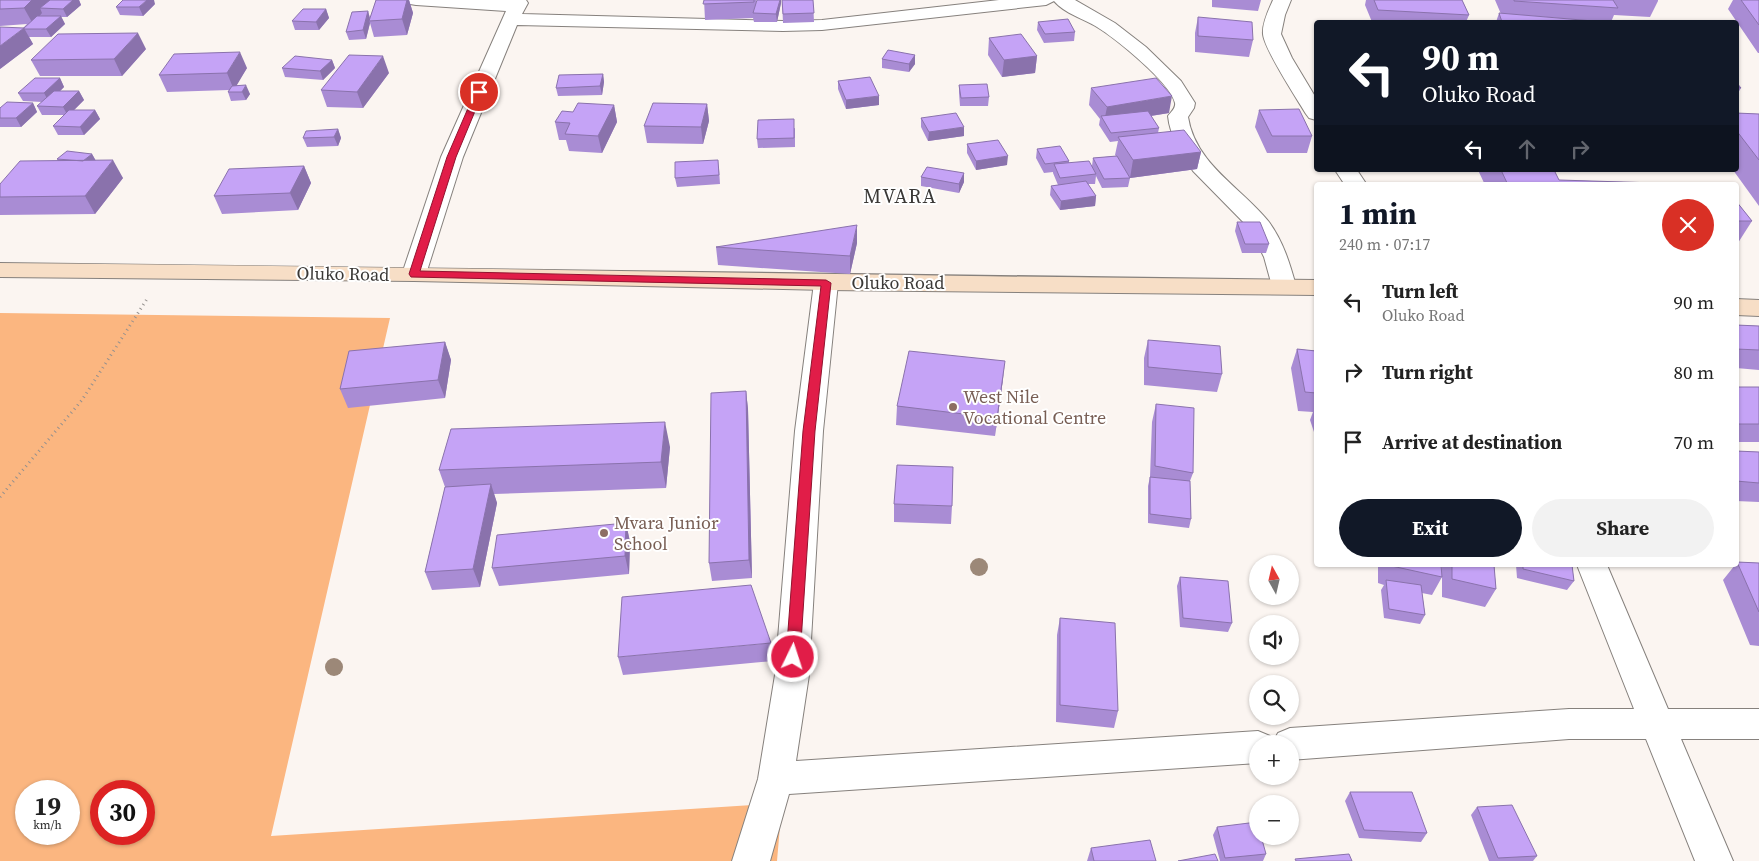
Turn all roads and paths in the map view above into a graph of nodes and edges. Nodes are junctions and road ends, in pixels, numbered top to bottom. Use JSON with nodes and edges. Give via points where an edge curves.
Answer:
{"nodes":[{"id":1,"x":416,"y":0,"type":"edge"},
{"id":2,"x":1046,"y":0,"type":"edge"},
{"id":3,"x":1062,"y":0,"type":"edge"},
{"id":4,"x":1282,"y":0,"type":"edge"},
{"id":5,"x":516,"y":8,"type":"edge"},
{"id":6,"x":1314,"y":110,"type":"edge"},
{"id":7,"x":0,"y":270,"type":"edge"},
{"id":8,"x":164,"y":272,"type":"junction"},
{"id":9,"x":414,"y":274,"type":"junction"},
{"id":10,"x":826,"y":283,"type":"junction"},
{"id":11,"x":1284,"y":286,"type":"junction"},
{"id":12,"x":1314,"y":288,"type":"edge"},
{"id":13,"x":1739,"y":307,"type":"edge"},
{"id":14,"x":1759,"y":308,"type":"edge"},
{"id":15,"x":0,"y":497,"type":"edge"},
{"id":16,"x":1593,"y":567,"type":"edge"},
{"id":17,"x":1656,"y":724,"type":"junction"},
{"id":18,"x":1759,"y":724,"type":"edge"},
{"id":19,"x":1299,"y":743,"type":"edge"},
{"id":20,"x":1249,"y":748,"type":"edge"},
{"id":21,"x":776,"y":779,"type":"junction"},
{"id":22,"x":751,"y":861,"type":"edge"},
{"id":23,"x":1714,"y":861,"type":"edge"}],
"edges":[{"from":1,"to":5,"type":"street"},
{"from":2,"to":5,"type":"street","via":[[822,25],[782,26]]},
{"from":3,"to":11,"type":"street","via":[[1110,28],[1176,86],[1185,102],[1178,116],[1178,126],[1186,141],[1201,166],[1260,226],[1276,257]]},
{"from":4,"to":6,"type":"street","via":[[1272,34]]},
{"from":5,"to":9,"type":"street","via":[[452,157]]},
{"from":7,"to":8,"type":"main road","name":"Oluko Road"},
{"from":8,"to":9,"type":"main road","name":"Oluko Road"},
{"from":8,"to":15,"type":"path","via":[[82,400]]},
{"from":9,"to":10,"type":"main road","name":"Oluko Road"},
{"from":10,"to":11,"type":"main road","name":"Oluko Road"},
{"from":10,"to":21,"type":"street","via":[[809,431],[792,675]]},
{"from":11,"to":12,"type":"main road","name":"Oluko Road"},
{"from":13,"to":14,"type":"main road"},
{"from":16,"to":17,"type":"street"},
{"from":17,"to":18,"type":"street"},
{"from":17,"to":19,"type":"street","via":[[1568,724]]},
{"from":17,"to":23,"type":"street"},
{"from":20,"to":21,"type":"street"},
{"from":21,"to":22,"type":"street"}]}
